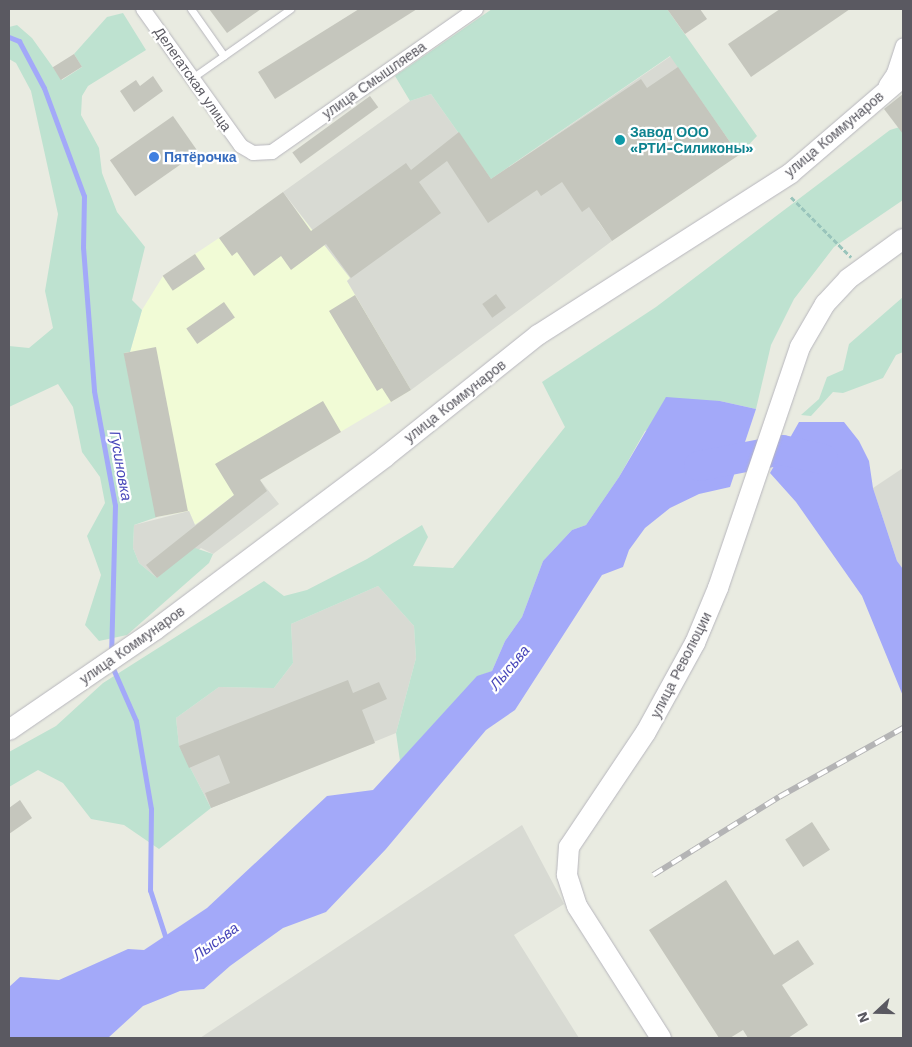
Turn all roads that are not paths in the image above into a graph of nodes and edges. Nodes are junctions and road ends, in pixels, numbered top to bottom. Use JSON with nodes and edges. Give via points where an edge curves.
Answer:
{"nodes":[{"id":1,"x":143,"y":9,"type":"edge"},
{"id":2,"x":191,"y":9,"type":"edge"},
{"id":3,"x":290,"y":9,"type":"edge"},
{"id":4,"x":476,"y":9,"type":"edge"},
{"id":5,"x":903,"y":45,"type":"edge"},
{"id":6,"x":224,"y":56,"type":"junction"},
{"id":7,"x":903,"y":77,"type":"edge"},
{"id":8,"x":192,"y":78,"type":"junction"},
{"id":9,"x":878,"y":97,"type":"junction"},
{"id":10,"x":272,"y":152,"type":"joint"},
{"id":11,"x":903,"y":239,"type":"edge"},
{"id":12,"x":9,"y":730,"type":"edge"},
{"id":13,"x":661,"y":1038,"type":"edge"}],
"edges":[{"from":1,"to":8,"type":"street","name":"Делегатская улица"},
{"from":2,"to":6,"type":"lane"},
{"from":3,"to":6,"type":"lane"},
{"from":4,"to":10,"type":"street","name":"улица Смышляева"},
{"from":5,"to":9,"type":"street","via":[[894,73]]},
{"from":6,"to":8,"type":"lane"},
{"from":7,"to":9,"type":"main road","name":"улица Коммунаров"},
{"from":8,"to":10,"type":"street","name":"Делегатская улица","via":[[240,146],[253,153]]},
{"from":9,"to":12,"type":"main road","name":"улица Коммунаров","via":[[791,173],[538,335],[385,457],[155,630]]},
{"from":11,"to":13,"type":"main road","name":"улица Революции","via":[[848,279],[826,304],[800,347],[707,617],[682,671],[646,732],[569,847],[566,862],[578,906]]}]}
